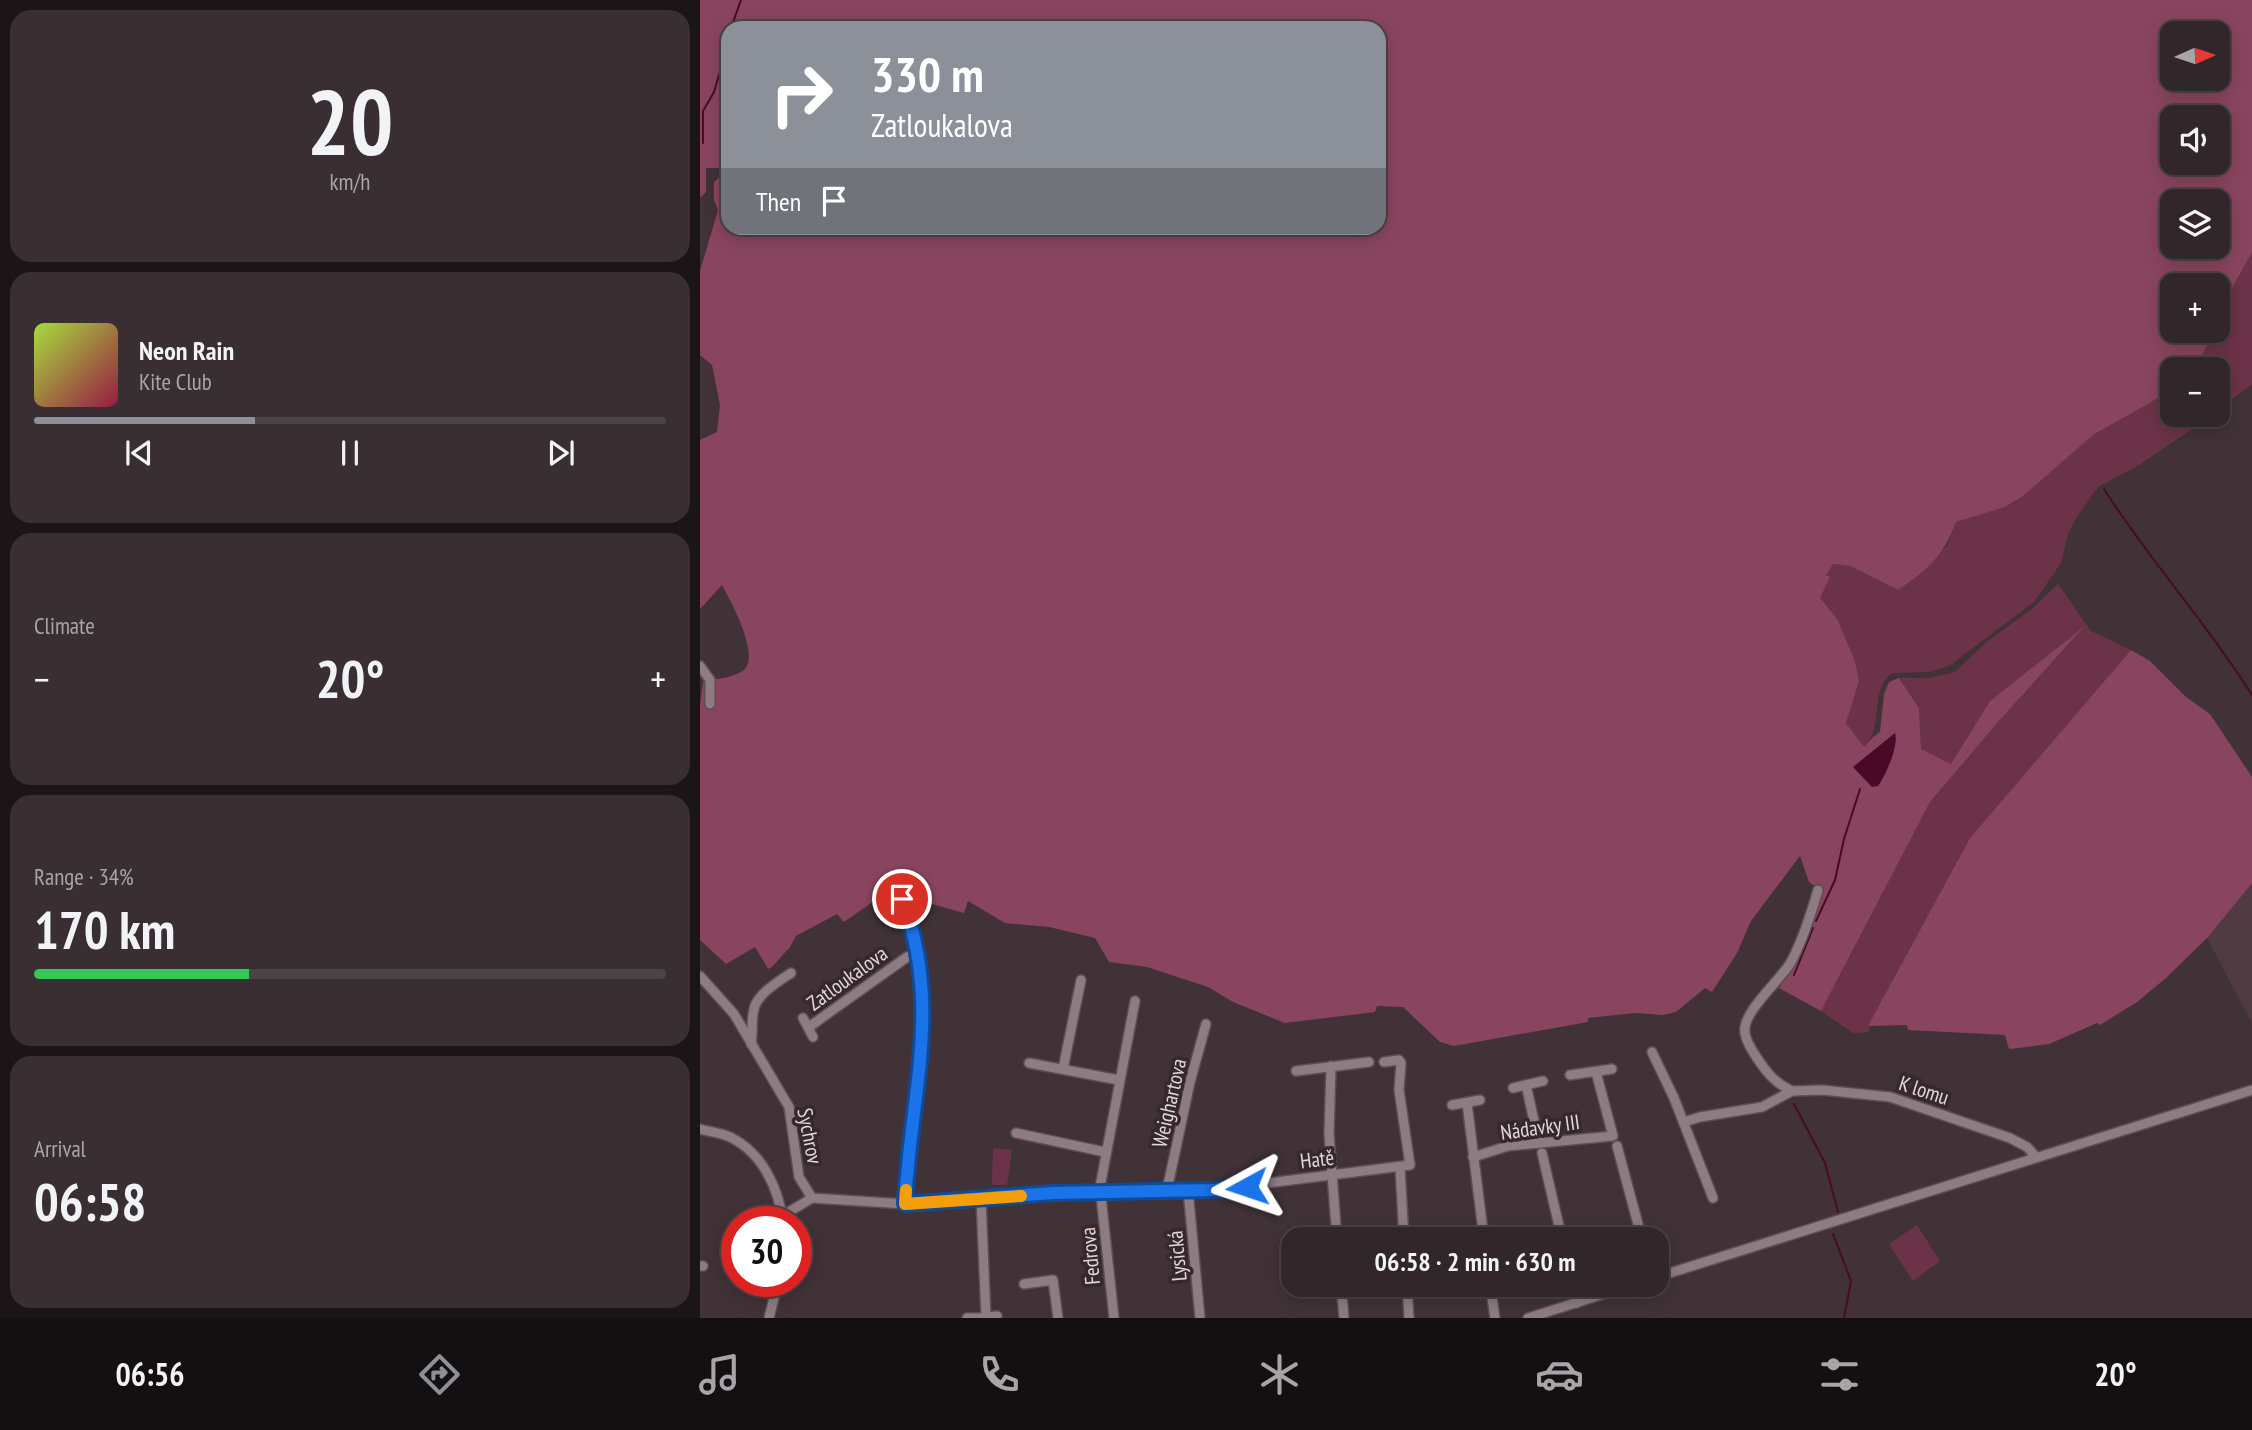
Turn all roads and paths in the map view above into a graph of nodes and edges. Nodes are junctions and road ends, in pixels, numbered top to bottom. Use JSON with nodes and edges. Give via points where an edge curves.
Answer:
{"nodes":[{"id":1,"x":700,"y":666,"type":"edge"},
{"id":2,"x":710,"y":704,"type":"dead end"},
{"id":3,"x":1818,"y":890,"type":"dead end"},
{"id":4,"x":902,"y":899,"type":"dead end"},
{"id":5,"x":918,"y":954,"type":"junction"},
{"id":6,"x":791,"y":973,"type":"dead end"},
{"id":7,"x":700,"y":976,"type":"edge"},
{"id":8,"x":1080,"y":981,"type":"dead end"},
{"id":9,"x":1135,"y":1001,"type":"dead end"},
{"id":10,"x":803,"y":1018,"type":"dead end"},
{"id":11,"x":1206,"y":1024,"type":"dead end"},
{"id":12,"x":809,"y":1027,"type":"junction"},
{"id":13,"x":813,"y":1037,"type":"dead end"},
{"id":14,"x":751,"y":1044,"type":"junction"},
{"id":15,"x":1652,"y":1052,"type":"dead end"},
{"id":16,"x":1369,"y":1062,"type":"dead end"},
{"id":17,"x":1384,"y":1062,"type":"dead end"},
{"id":18,"x":1029,"y":1063,"type":"dead end"},
{"id":19,"x":1331,"y":1066,"type":"junction"},
{"id":20,"x":1063,"y":1069,"type":"junction"},
{"id":21,"x":1612,"y":1069,"type":"dead end"},
{"id":22,"x":1296,"y":1071,"type":"dead end"},
{"id":23,"x":1596,"y":1072,"type":"junction"},
{"id":24,"x":1570,"y":1075,"type":"dead end"},
{"id":25,"x":1119,"y":1080,"type":"junction"},
{"id":26,"x":1543,"y":1081,"type":"dead end"},
{"id":27,"x":1525,"y":1085,"type":"junction"},
{"id":28,"x":1513,"y":1088,"type":"dead end"},
{"id":29,"x":2252,"y":1090,"type":"edge"},
{"id":30,"x":1792,"y":1091,"type":"junction"},
{"id":31,"x":1480,"y":1100,"type":"dead end"},
{"id":32,"x":1467,"y":1102,"type":"junction"},
{"id":33,"x":1452,"y":1105,"type":"dead end"},
{"id":34,"x":1684,"y":1122,"type":"junction"},
{"id":35,"x":700,"y":1129,"type":"edge"},
{"id":36,"x":1016,"y":1133,"type":"dead end"},
{"id":37,"x":1539,"y":1143,"type":"junction"},
{"id":38,"x":1617,"y":1146,"type":"dead end"},
{"id":39,"x":1105,"y":1152,"type":"junction"},
{"id":40,"x":1542,"y":1153,"type":"dead end"},
{"id":41,"x":1473,"y":1157,"type":"junction"},
{"id":42,"x":2036,"y":1157,"type":"junction"},
{"id":43,"x":1400,"y":1167,"type":"junction"},
{"id":44,"x":1332,"y":1174,"type":"junction"},
{"id":45,"x":1167,"y":1190,"type":"junction"},
{"id":46,"x":1188,"y":1190,"type":"junction"},
{"id":47,"x":1101,"y":1191,"type":"junction"},
{"id":48,"x":812,"y":1198,"type":"junction"},
{"id":49,"x":1713,"y":1198,"type":"dead end"},
{"id":50,"x":981,"y":1199,"type":"junction"},
{"id":51,"x":905,"y":1204,"type":"junction"},
{"id":52,"x":780,"y":1206,"type":"edge"},
{"id":53,"x":801,"y":1206,"type":"edge"},
{"id":54,"x":1336,"y":1227,"type":"edge"},
{"id":55,"x":1403,"y":1227,"type":"edge"},
{"id":56,"x":1482,"y":1227,"type":"edge"},
{"id":57,"x":1559,"y":1227,"type":"edge"},
{"id":58,"x":1639,"y":1227,"type":"edge"},
{"id":59,"x":1669,"y":1274,"type":"edge"},
{"id":60,"x":1024,"y":1284,"type":"dead end"},
{"id":61,"x":774,"y":1297,"type":"edge"},
{"id":62,"x":1342,"y":1297,"type":"edge"},
{"id":63,"x":1408,"y":1297,"type":"edge"},
{"id":64,"x":1492,"y":1297,"type":"edge"},
{"id":65,"x":1576,"y":1297,"type":"edge"},
{"id":66,"x":1595,"y":1297,"type":"edge"},
{"id":67,"x":1577,"y":1303,"type":"junction"},
{"id":68,"x":998,"y":1316,"type":"edge"},
{"id":69,"x":769,"y":1318,"type":"edge"},
{"id":70,"x":967,"y":1318,"type":"edge"},
{"id":71,"x":981,"y":1318,"type":"edge"},
{"id":72,"x":1058,"y":1318,"type":"edge"},
{"id":73,"x":1114,"y":1318,"type":"edge"},
{"id":74,"x":1200,"y":1318,"type":"edge"},
{"id":75,"x":1344,"y":1318,"type":"edge"},
{"id":76,"x":1409,"y":1318,"type":"edge"},
{"id":77,"x":1495,"y":1318,"type":"edge"},
{"id":78,"x":1528,"y":1318,"type":"edge"}],
"edges":[{"from":1,"to":2,"type":"street","via":[[713,680]]},
{"from":3,"to":30,"type":"street","via":[[1792,961],[1748,1014],[1745,1024],[1748,1043],[1766,1072]]},
{"from":4,"to":5,"type":"street","name":"Zatloukalova"},
{"from":5,"to":12,"type":"street","name":"Zatloukalova","via":[[907,957]]},
{"from":5,"to":51,"type":"street","name":"Zatloukalova","via":[[924,1026]]},
{"from":6,"to":14,"type":"street","via":[[757,1002]]},
{"from":7,"to":14,"type":"street","name":"Sychrov","via":[[734,1014]]},
{"from":8,"to":20,"type":"street"},
{"from":9,"to":25,"type":"street","name":"Fedrova"},
{"from":10,"to":12,"type":"street","name":"Zatloukalova"},
{"from":11,"to":45,"type":"street","name":"Weighartova"},
{"from":12,"to":13,"type":"street"},
{"from":14,"to":48,"type":"street","name":"Sychrov","via":[[789,1107],[800,1177]]},
{"from":15,"to":34,"type":"street"},
{"from":16,"to":19,"type":"street"},
{"from":17,"to":43,"type":"street","via":[[1401,1063],[1399,1090],[1410,1165]]},
{"from":18,"to":20,"type":"street"},
{"from":19,"to":22,"type":"street"},
{"from":19,"to":44,"type":"street"},
{"from":20,"to":25,"type":"street"},
{"from":21,"to":23,"type":"street"},
{"from":23,"to":24,"type":"street"},
{"from":23,"to":37,"type":"street","name":"Nádavky III","via":[[1614,1136]]},
{"from":25,"to":39,"type":"street","name":"Fedrova"},
{"from":26,"to":27,"type":"street"},
{"from":27,"to":28,"type":"street"},
{"from":27,"to":37,"type":"street"},
{"from":29,"to":42,"type":"street"},
{"from":30,"to":34,"type":"street","name":"K lomu","via":[[1762,1107]]},
{"from":30,"to":42,"type":"street","name":"K lomu","via":[[1890,1097],[2010,1138]]},
{"from":31,"to":32,"type":"street"},
{"from":32,"to":33,"type":"street"},
{"from":32,"to":41,"type":"street","name":"Nádavky III"},
{"from":34,"to":49,"type":"street"},
{"from":35,"to":52,"type":"street","via":[[732,1138],[753,1153]]},
{"from":36,"to":39,"type":"street"},
{"from":37,"to":41,"type":"street","name":"Nádavky III"},
{"from":38,"to":58,"type":"street"},
{"from":39,"to":47,"type":"street","name":"Fedrova"},
{"from":40,"to":57,"type":"street"},
{"from":41,"to":56,"type":"street","name":"Nádavky III"},
{"from":42,"to":59,"type":"street"},
{"from":43,"to":44,"type":"street","name":"Hatě"},
{"from":43,"to":55,"type":"street"},
{"from":44,"to":46,"type":"street","name":"Hatě","via":[[1247,1187]]},
{"from":44,"to":54,"type":"street"},
{"from":45,"to":46,"type":"street","name":"Hatě"},
{"from":45,"to":47,"type":"street","name":"Hatě"},
{"from":46,"to":74,"type":"street","name":"Lysická"},
{"from":47,"to":50,"type":"street","name":"Hatě"},
{"from":47,"to":73,"type":"street","name":"Fedrova"},
{"from":48,"to":51,"type":"street","name":"Hatě"},
{"from":48,"to":53,"type":"street"},
{"from":50,"to":51,"type":"street","name":"Hatě"},
{"from":50,"to":68,"type":"street","via":[[986,1317]]},
{"from":60,"to":72,"type":"street","via":[[1053,1276]]},
{"from":61,"to":69,"type":"street"},
{"from":62,"to":75,"type":"street"},
{"from":63,"to":76,"type":"street"},
{"from":64,"to":77,"type":"street"},
{"from":65,"to":67,"type":"street"},
{"from":66,"to":67,"type":"street"},
{"from":67,"to":78,"type":"street"},
{"from":70,"to":71,"type":"street"}]}
